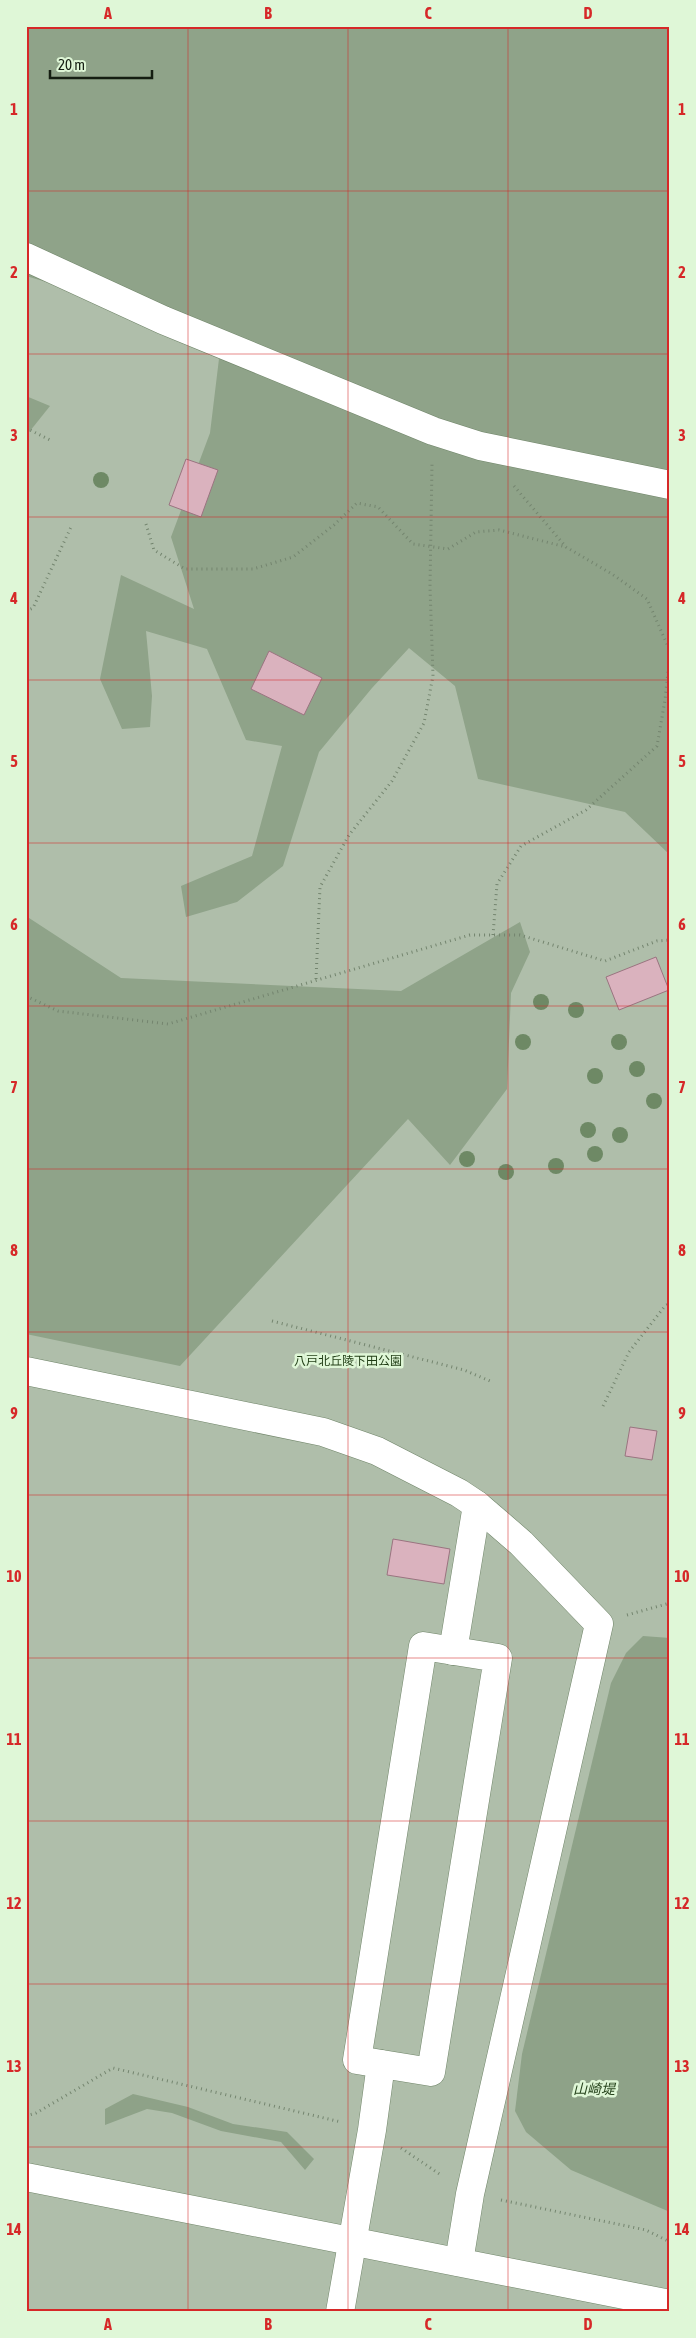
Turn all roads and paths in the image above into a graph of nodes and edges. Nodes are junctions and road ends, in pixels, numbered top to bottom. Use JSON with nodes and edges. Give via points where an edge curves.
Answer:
{"nodes":[{"id":1,"x":26,"y":257,"type":"edge"},
{"id":2,"x":26,"y":428,"type":"edge"},
{"id":3,"x":433,"y":431,"type":"junction"},
{"id":4,"x":50,"y":440,"type":"dead end"},
{"id":5,"x":511,"y":482,"type":"dead end"},
{"id":6,"x":670,"y":485,"type":"edge"},
{"id":7,"x":146,"y":524,"type":"dead end"},
{"id":8,"x":72,"y":525,"type":"dead end"},
{"id":9,"x":431,"y":547,"type":"junction"},
{"id":10,"x":566,"y":547,"type":"junction"},
{"id":11,"x":26,"y":611,"type":"edge"},
{"id":12,"x":670,"y":652,"type":"edge"},
{"id":13,"x":493,"y":935,"type":"junction"},
{"id":14,"x":670,"y":940,"type":"edge"},
{"id":15,"x":316,"y":979,"type":"junction"},
{"id":16,"x":26,"y":996,"type":"edge"},
{"id":17,"x":670,"y":1303,"type":"edge"},
{"id":18,"x":272,"y":1322,"type":"dead end"},
{"id":19,"x":26,"y":1372,"type":"edge"},
{"id":20,"x":490,"y":1381,"type":"dead end"},
{"id":21,"x":603,"y":1406,"type":"dead end"},
{"id":22,"x":478,"y":1505,"type":"junction"},
{"id":23,"x":670,"y":1603,"type":"edge"},
{"id":24,"x":599,"y":1624,"type":"junction"},
{"id":25,"x":453,"y":1651,"type":"junction"},
{"id":26,"x":381,"y":2064,"type":"junction"},
{"id":27,"x":26,"y":2177,"type":"edge"},
{"id":28,"x":353,"y":2242,"type":"junction"},
{"id":29,"x":459,"y":2262,"type":"junction"},
{"id":30,"x":670,"y":2304,"type":"edge"},
{"id":31,"x":340,"y":2312,"type":"edge"}],
"edges":[{"from":1,"to":3,"type":"street","via":[[163,320]]},
{"from":2,"to":4,"type":"path"},
{"from":3,"to":6,"type":"street","via":[[480,446]]},
{"from":3,"to":9,"type":"path"},
{"from":5,"to":10,"type":"path"},
{"from":7,"to":9,"type":"path","via":[[154,550],[185,569],[253,569],[293,557],[357,503],[378,507],[413,544]]},
{"from":8,"to":11,"type":"path","via":[[33,608]]},
{"from":9,"to":10,"type":"path","via":[[448,549],[476,532],[499,530]]},
{"from":9,"to":15,"type":"path","via":[[433,676],[424,722],[392,781],[348,836],[320,887]]},
{"from":10,"to":12,"type":"path","via":[[647,599]]},
{"from":12,"to":13,"type":"path","via":[[657,746],[586,810],[521,846],[497,884]]},
{"from":13,"to":14,"type":"path","via":[[520,935],[605,961],[658,941]]},
{"from":13,"to":15,"type":"path","via":[[470,935]]},
{"from":15,"to":16,"type":"path","via":[[168,1024],[58,1011]]},
{"from":17,"to":21,"type":"path","via":[[629,1352]]},
{"from":18,"to":20,"type":"path","via":[[464,1370]]},
{"from":19,"to":22,"type":"street","via":[[323,1432],[378,1451]]},
{"from":22,"to":24,"type":"street"},
{"from":22,"to":25,"type":"street"},
{"from":23,"to":24,"type":"path"},
{"from":24,"to":29,"type":"street","via":[[470,2194]]},
{"from":25,"to":26,"type":"street","via":[[423,1646],[357,2060]]},
{"from":25,"to":26,"type":"street","via":[[498,1658],[431,2072]]},
{"from":26,"to":28,"type":"street"},
{"from":27,"to":28,"type":"street"},
{"from":28,"to":29,"type":"street"},
{"from":28,"to":31,"type":"street"},
{"from":29,"to":30,"type":"street"}]}
